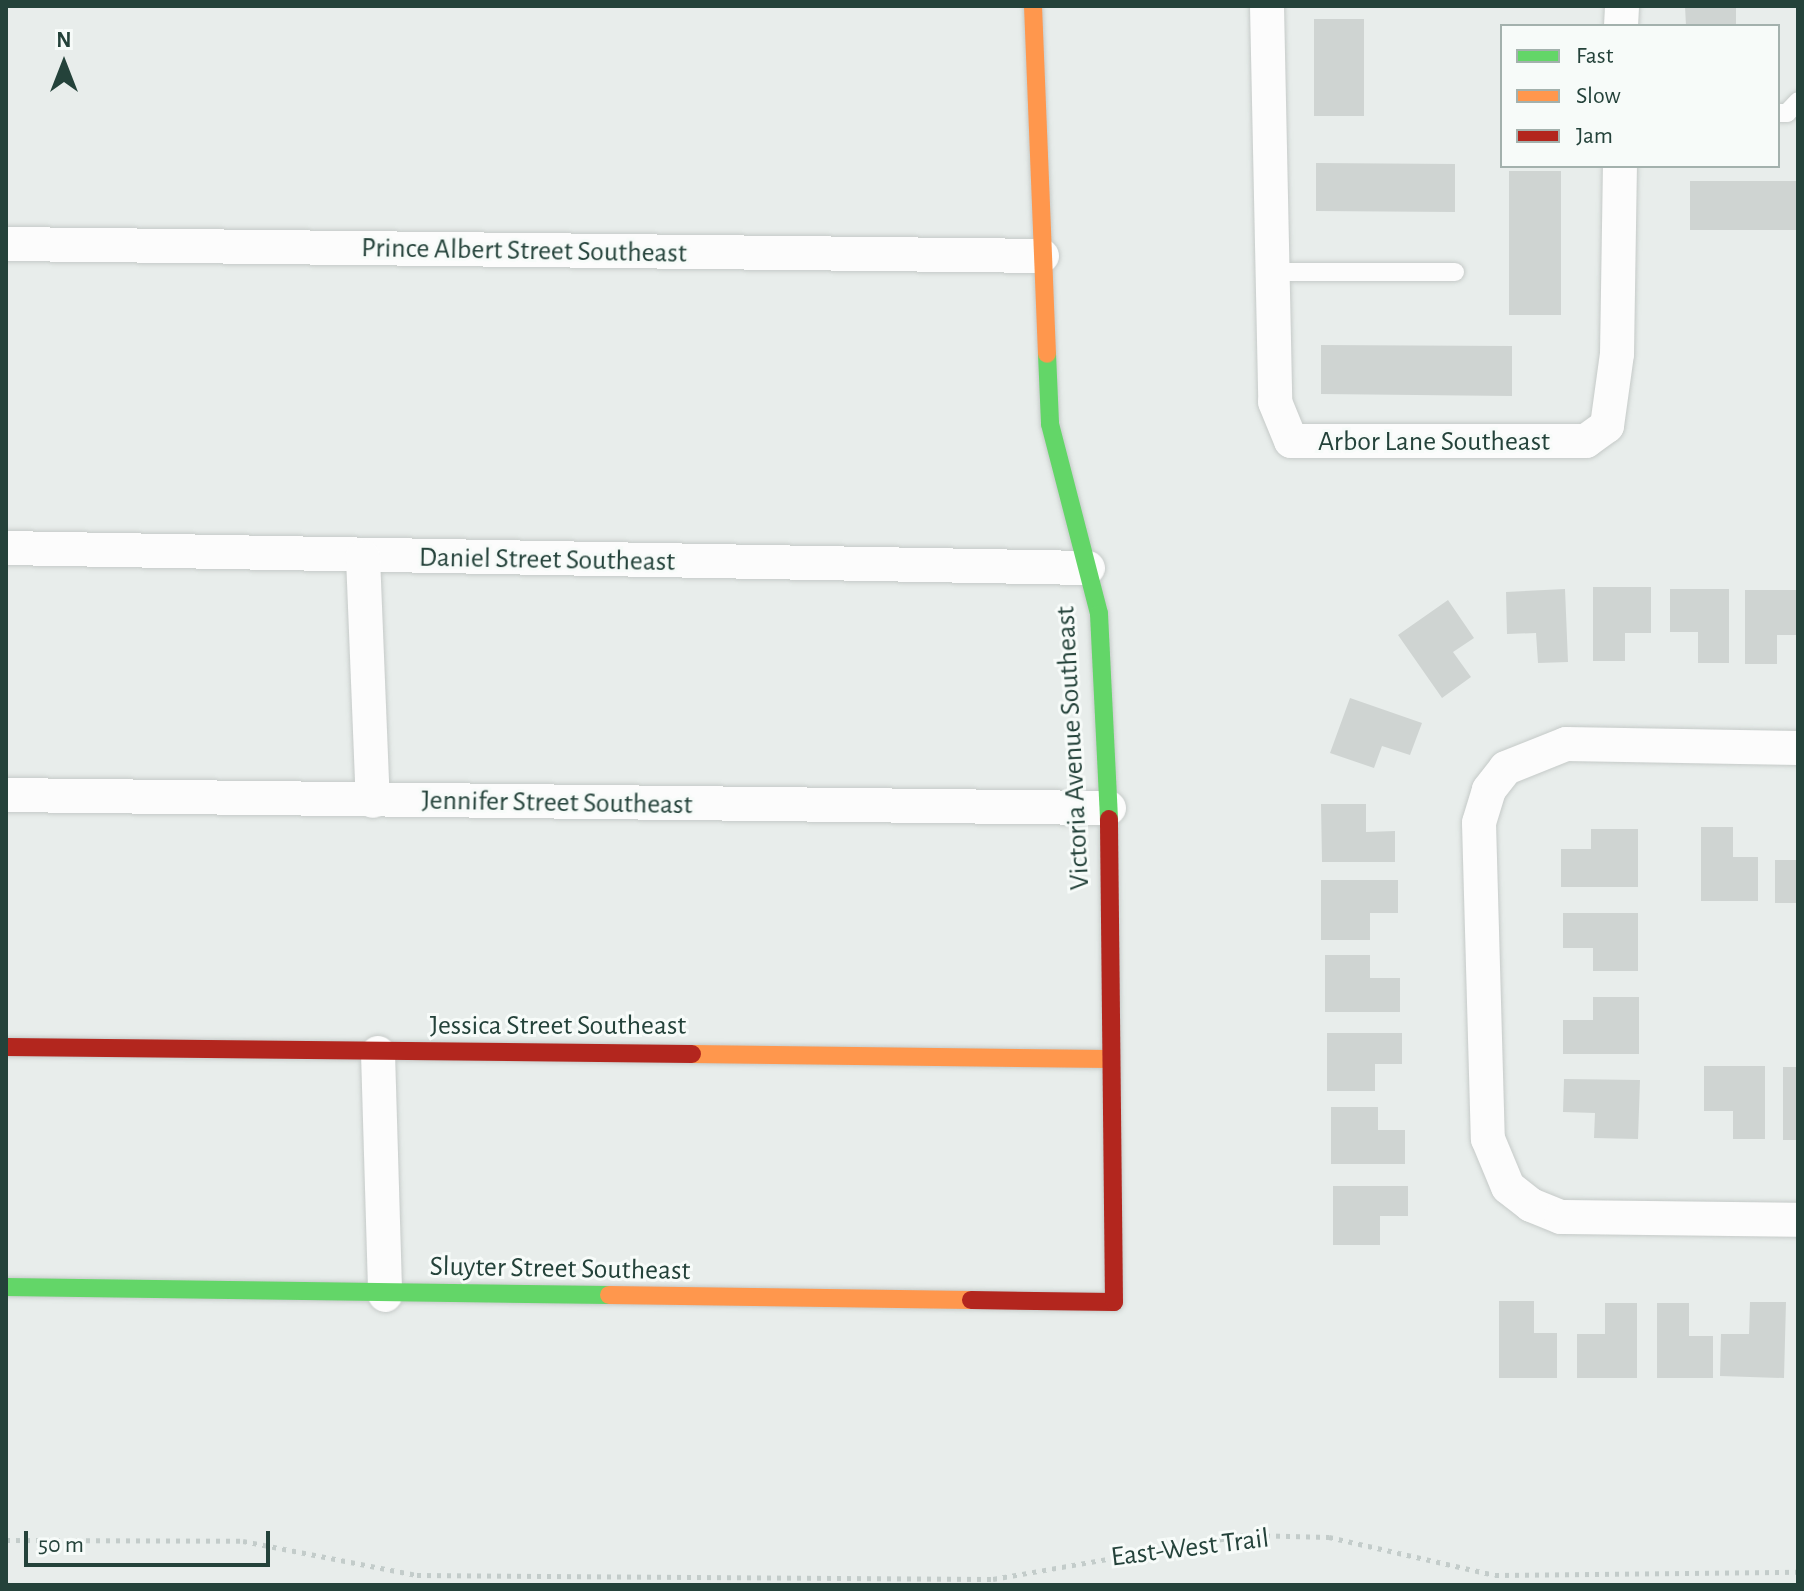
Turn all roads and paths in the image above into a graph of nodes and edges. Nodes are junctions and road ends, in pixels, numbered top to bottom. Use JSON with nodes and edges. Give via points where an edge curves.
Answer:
{"nodes":[{"id":1,"x":1033,"y":6,"type":"edge"},
{"id":2,"x":1267,"y":6,"type":"edge"},
{"id":3,"x":1798,"y":101,"type":"edge"},
{"id":4,"x":1780,"y":113,"type":"edge"},
{"id":5,"x":1620,"y":168,"type":"edge"},
{"id":6,"x":6,"y":244,"type":"edge"},
{"id":7,"x":1042,"y":256,"type":"junction"},
{"id":8,"x":1271,"y":272,"type":"junction"},
{"id":9,"x":1455,"y":272,"type":"dead end"},
{"id":10,"x":6,"y":548,"type":"edge"},
{"id":11,"x":363,"y":557,"type":"junction"},
{"id":12,"x":1088,"y":568,"type":"junction"},
{"id":13,"x":1798,"y":748,"type":"edge"},
{"id":14,"x":6,"y":795,"type":"edge"},
{"id":15,"x":373,"y":801,"type":"junction"},
{"id":16,"x":1109,"y":808,"type":"junction"},
{"id":17,"x":6,"y":1047,"type":"edge"},
{"id":18,"x":378,"y":1053,"type":"junction"},
{"id":19,"x":1110,"y":1059,"type":"junction"},
{"id":20,"x":1798,"y":1220,"type":"edge"},
{"id":21,"x":6,"y":1287,"type":"edge"},
{"id":22,"x":385,"y":1295,"type":"junction"},
{"id":23,"x":1114,"y":1302,"type":"joint"},
{"id":24,"x":6,"y":1540,"type":"edge"},
{"id":25,"x":1798,"y":1572,"type":"edge"}],
"edges":[{"from":1,"to":7,"type":"street","name":"Victoria Avenue Southeast"},
{"from":2,"to":8,"type":"street","name":"Arbor Lane Southeast"},
{"from":3,"to":4,"type":"lane"},
{"from":5,"to":8,"type":"street","name":"Arbor Lane Southeast","via":[[1617,354],[1607,426],[1586,441],[1291,441],[1275,402]]},
{"from":6,"to":7,"type":"street","name":"Prince Albert Street Southeast"},
{"from":7,"to":12,"type":"street","name":"Victoria Avenue Southeast","via":[[1050,424]]},
{"from":8,"to":9,"type":"lane"},
{"from":10,"to":11,"type":"street","name":"Daniel Street Southeast"},
{"from":11,"to":12,"type":"street","name":"Daniel Street Southeast"},
{"from":11,"to":15,"type":"street"},
{"from":12,"to":16,"type":"street","name":"Victoria Avenue Southeast","via":[[1099,614]]},
{"from":13,"to":20,"type":"street","via":[[1566,744],[1506,768],[1489,790],[1479,823],[1488,1139],[1508,1187],[1531,1205],[1561,1217]]},
{"from":14,"to":15,"type":"street","name":"Jennifer Street Southeast"},
{"from":15,"to":16,"type":"street","name":"Jennifer Street Southeast"},
{"from":16,"to":19,"type":"street","name":"Victoria Avenue Southeast"},
{"from":17,"to":18,"type":"street","name":"Jessica Street Southeast"},
{"from":18,"to":19,"type":"street","name":"Jessica Street Southeast"},
{"from":18,"to":22,"type":"street"},
{"from":19,"to":23,"type":"street","name":"Victoria Avenue Southeast"},
{"from":21,"to":22,"type":"street","name":"Sluyter Street Southeast"},
{"from":22,"to":23,"type":"street","name":"Sluyter Street Southeast"},
{"from":24,"to":25,"type":"path","name":"East-West Trail","via":[[243,1541],[417,1575],[993,1579],[1246,1535],[1329,1537],[1495,1575]]}]}
